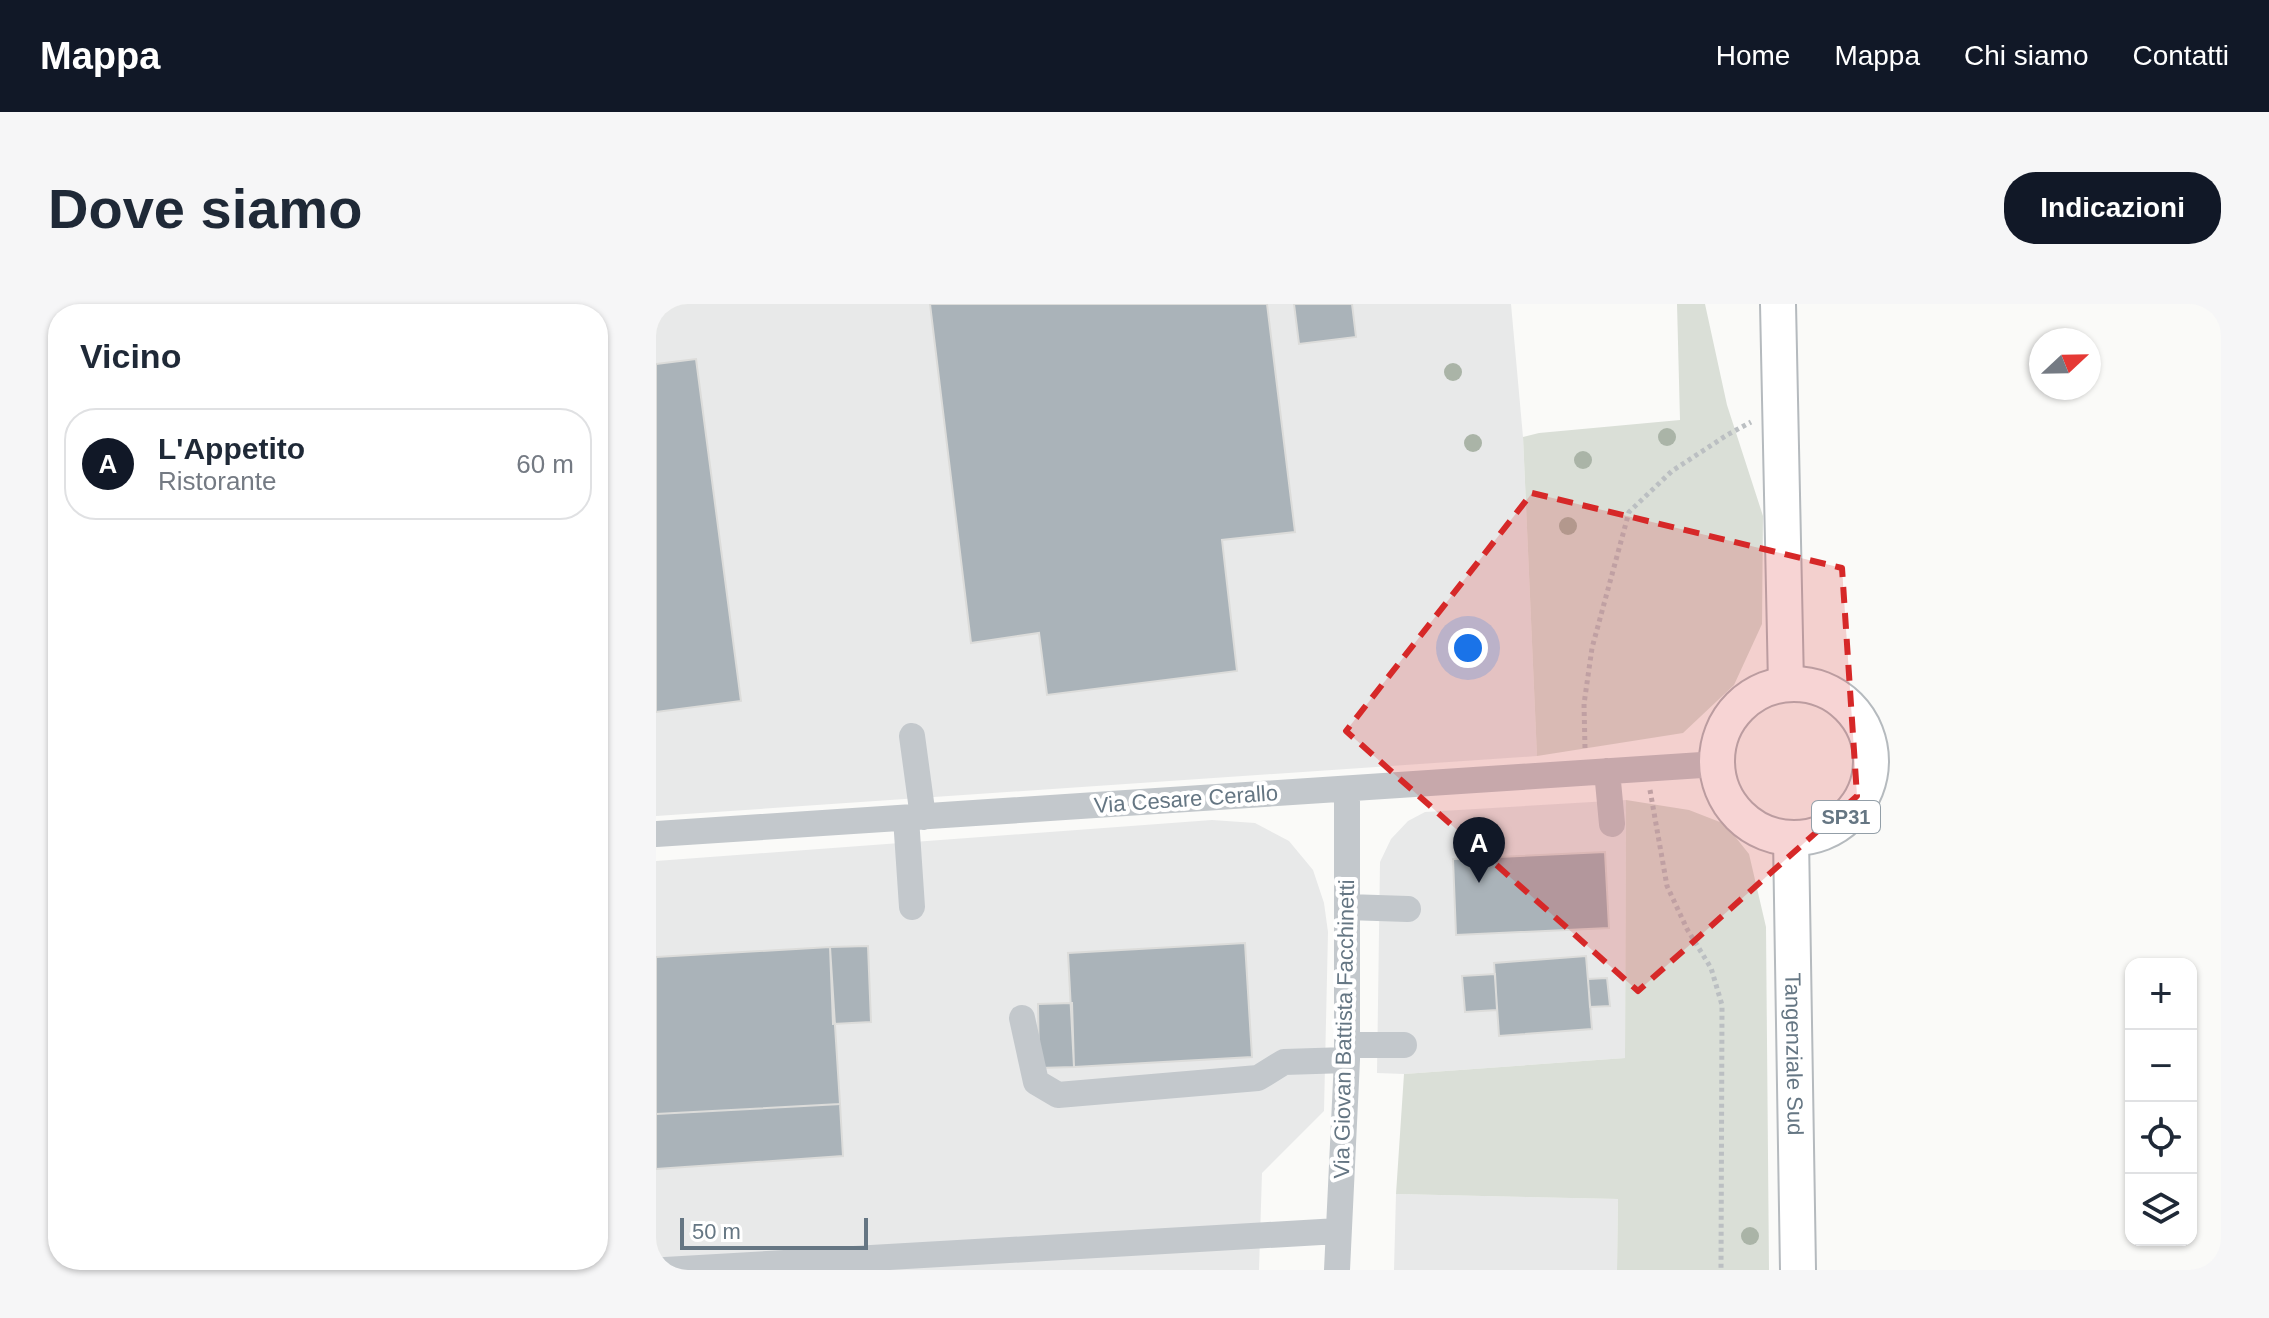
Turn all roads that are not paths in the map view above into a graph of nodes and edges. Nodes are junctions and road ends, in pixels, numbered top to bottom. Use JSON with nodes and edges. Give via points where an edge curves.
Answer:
{"nodes":[{"id":1,"x":1778,"y":304,"type":"edge"},
{"id":2,"x":1786,"y":684,"type":"junction"},
{"id":3,"x":912,"y":736,"type":"dead end"},
{"id":4,"x":1717,"y":764,"type":"junction"},
{"id":5,"x":1597,"y":771,"type":"junction"},
{"id":6,"x":1347,"y":789,"type":"junction"},
{"id":7,"x":914,"y":817,"type":"junction"},
{"id":8,"x":1612,"y":824,"type":"dead end"},
{"id":9,"x":656,"y":834,"type":"edge"},
{"id":10,"x":1791,"y":838,"type":"junction"},
{"id":11,"x":912,"y":907,"type":"dead end"},
{"id":12,"x":1347,"y":907,"type":"junction"},
{"id":13,"x":1408,"y":909,"type":"dead end"},
{"id":14,"x":1022,"y":1018,"type":"dead end"},
{"id":15,"x":1404,"y":1045,"type":"dead end"},
{"id":16,"x":1347,"y":1052,"type":"junction"},
{"id":17,"x":1338,"y":1231,"type":"junction"},
{"id":18,"x":665,"y":1270,"type":"edge"},
{"id":19,"x":1337,"y":1270,"type":"edge"},
{"id":20,"x":1798,"y":1270,"type":"edge"}],
"edges":[{"from":1,"to":2,"type":"main road"},
{"from":2,"to":4,"type":"main road","via":[[1741,704],[1722,732]]},
{"from":2,"to":10,"type":"main road","number":"SP31","via":[[1819,688],[1848,706],[1866,734],[1871,759],[1868,784],[1851,813],[1824,833]]},
{"from":3,"to":7,"type":"street"},
{"from":4,"to":5,"type":"street","name":"Via Cesare Cerallo"},
{"from":4,"to":10,"type":"main road","number":"SP31","via":[[1734,810],[1760,830]]},
{"from":5,"to":6,"type":"street","name":"Via Cesare Cerallo"},
{"from":5,"to":8,"type":"street"},
{"from":6,"to":7,"type":"street","name":"Via Cesare Cerallo"},
{"from":6,"to":12,"type":"street","name":"Via Giovan Battista Facchinetti"},
{"from":7,"to":9,"type":"street","name":"Via Cesare Cerallo"},
{"from":7,"to":11,"type":"street"},
{"from":10,"to":20,"type":"main road","name":"Tangenziale Sud","number":"SP31"},
{"from":12,"to":13,"type":"street"},
{"from":12,"to":16,"type":"street","name":"Via Giovan Battista Facchinetti"},
{"from":14,"to":16,"type":"street","via":[[1036,1082],[1058,1095],[1258,1078],[1284,1062]]},
{"from":15,"to":16,"type":"street"},
{"from":16,"to":17,"type":"street","name":"Via Giovan Battista Facchinetti"},
{"from":17,"to":18,"type":"street"},
{"from":17,"to":19,"type":"street","name":"Via Giovan Battista Facchinetti"}]}
